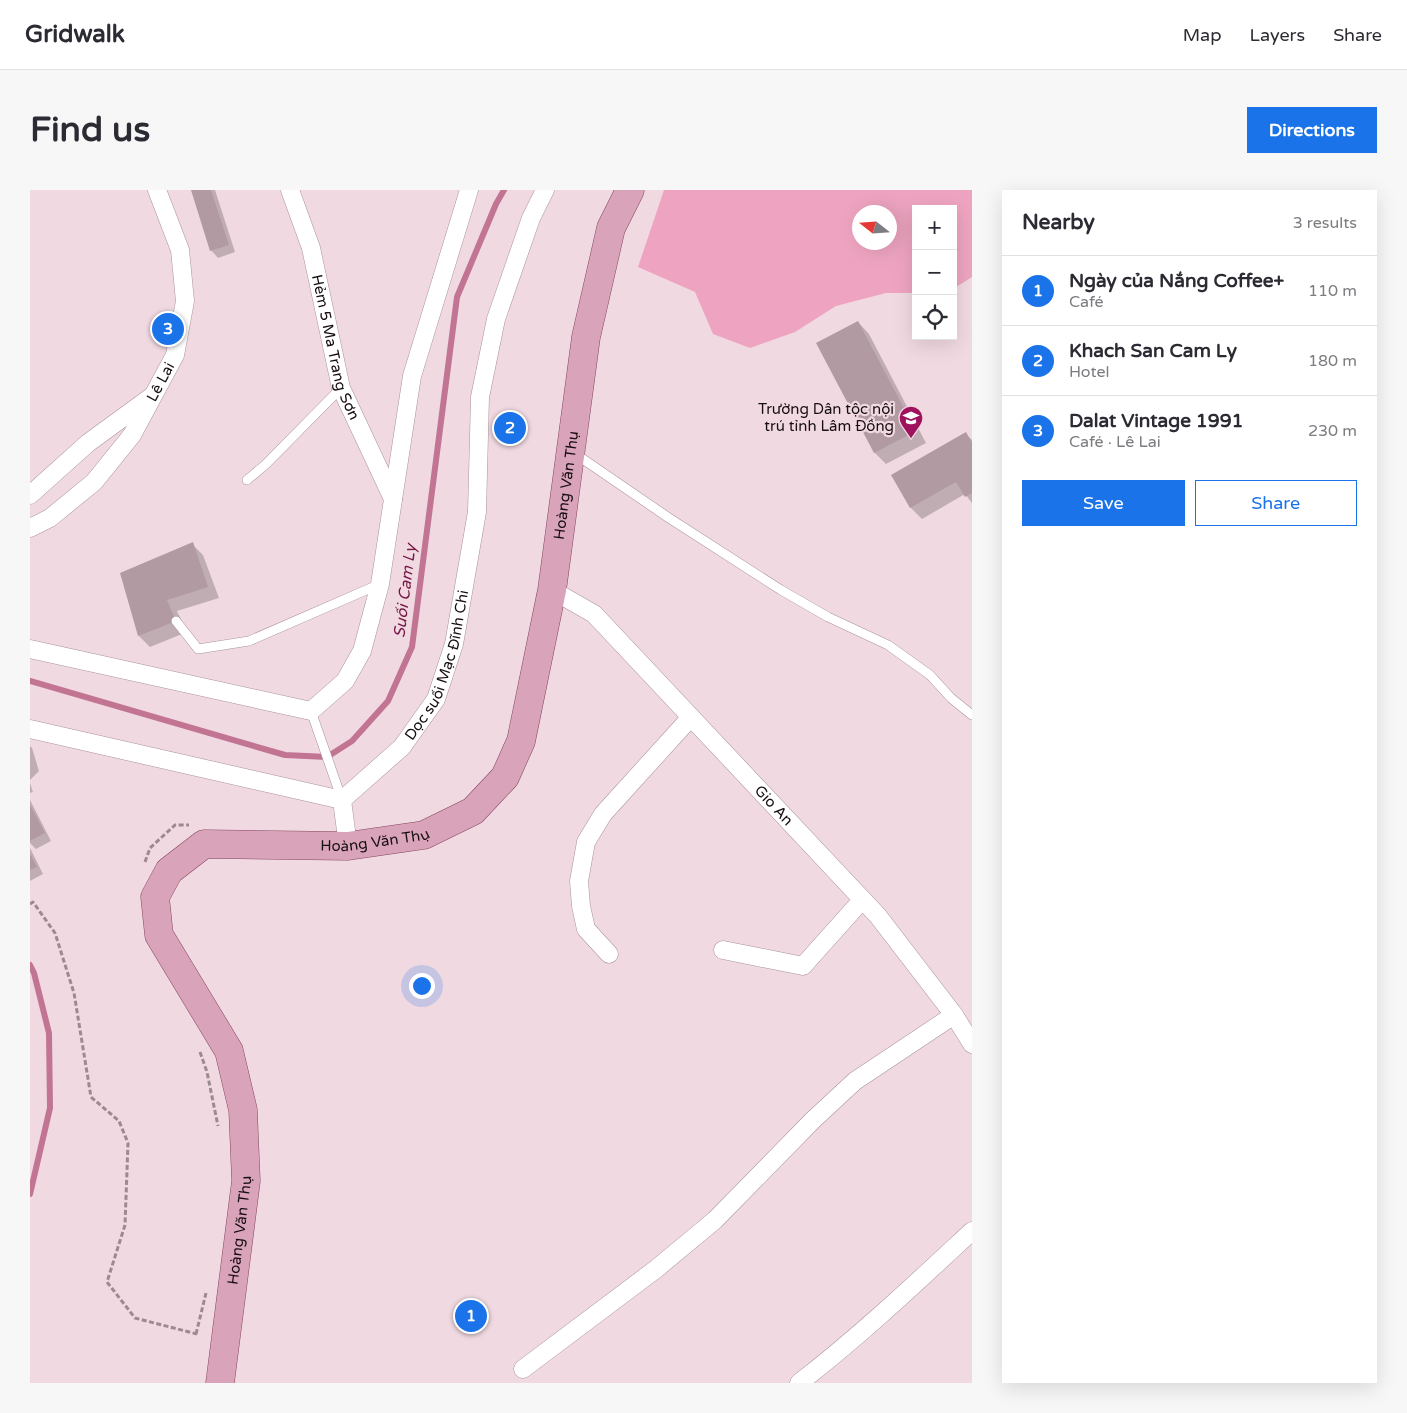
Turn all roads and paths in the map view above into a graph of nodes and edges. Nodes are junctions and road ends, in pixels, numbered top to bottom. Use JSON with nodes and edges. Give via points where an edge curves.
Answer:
{"nodes":[{"id":1,"x":157,"y":190,"type":"edge"},
{"id":2,"x":290,"y":190,"type":"edge"},
{"id":3,"x":469,"y":190,"type":"edge"},
{"id":4,"x":545,"y":190,"type":"edge"},
{"id":5,"x":630,"y":190,"type":"edge"},
{"id":6,"x":341,"y":388,"type":"junction"},
{"id":7,"x":156,"y":393,"type":"junction"},
{"id":8,"x":572,"y":451,"type":"junction"},
{"id":9,"x":247,"y":480,"type":"dead end"},
{"id":10,"x":30,"y":495,"type":"edge"},
{"id":11,"x":394,"y":499,"type":"junction"},
{"id":12,"x":30,"y":528,"type":"edge"},
{"id":13,"x":380,"y":584,"type":"junction"},
{"id":14,"x":552,"y":590,"type":"junction"},
{"id":15,"x":176,"y":621,"type":"dead end"},
{"id":16,"x":30,"y":649,"type":"edge"},
{"id":17,"x":311,"y":711,"type":"junction"},
{"id":18,"x":972,"y":715,"type":"edge"},
{"id":19,"x":691,"y":717,"type":"junction"},
{"id":20,"x":30,"y":729,"type":"edge"},
{"id":21,"x":342,"y":800,"type":"junction"},
{"id":22,"x":348,"y":846,"type":"junction"},
{"id":23,"x":862,"y":900,"type":"junction"},
{"id":24,"x":30,"y":904,"type":"edge"},
{"id":25,"x":723,"y":950,"type":"dead end"},
{"id":26,"x":610,"y":954,"type":"dead end"},
{"id":27,"x":954,"y":1014,"type":"junction"},
{"id":28,"x":972,"y":1044,"type":"edge"},
{"id":29,"x":972,"y":1231,"type":"edge"},
{"id":30,"x":202,"y":1335,"type":"dead end"},
{"id":31,"x":523,"y":1369,"type":"dead end"},
{"id":32,"x":220,"y":1383,"type":"edge"},
{"id":33,"x":799,"y":1383,"type":"edge"}],
"edges":[{"from":1,"to":7,"type":"street","name":"Lê Lai","via":[[180,250],[185,301],[175,355]]},
{"from":2,"to":6,"type":"street","name":"Hẻm 5 Ma Trang Sơn","via":[[311,248]]},
{"from":3,"to":11,"type":"street","via":[[412,376]]},
{"from":4,"to":21,"type":"street","name":"Dọc suối Mạc Đĩnh Chi","via":[[531,218],[496,319],[480,397],[477,512],[454,644],[436,699],[402,747]]},
{"from":5,"to":8,"type":"main road","name":"Hoàng Văn Thụ","via":[[611,228],[588,328]]},
{"from":6,"to":9,"type":"lane"},
{"from":6,"to":11,"type":"street","name":"Hẻm 5 Ma Trang Sơn"},
{"from":7,"to":10,"type":"street","via":[[88,443]]},
{"from":7,"to":12,"type":"street","name":"Lê Lai","via":[[132,435],[94,482],[50,518]]},
{"from":8,"to":14,"type":"main road","name":"Hoàng Văn Thụ"},
{"from":8,"to":18,"type":"lane","via":[[781,590],[828,617],[888,645],[930,675]]},
{"from":11,"to":13,"type":"street"},
{"from":13,"to":15,"type":"lane","via":[[249,641],[198,649]]},
{"from":13,"to":17,"type":"street","via":[[362,652],[344,681]]},
{"from":14,"to":19,"type":"street","name":"Gio An","via":[[594,614]]},
{"from":14,"to":22,"type":"main road","name":"Hoàng Văn Thụ","via":[[521,741],[505,776],[473,810],[424,835]]},
{"from":16,"to":17,"type":"street"},
{"from":17,"to":21,"type":"lane"},
{"from":19,"to":23,"type":"street","name":"Gio An"},
{"from":19,"to":26,"type":"street","via":[[603,814],[586,842],[579,881],[581,906],[586,928]]},
{"from":20,"to":21,"type":"street"},
{"from":21,"to":22,"type":"street"},
{"from":22,"to":32,"type":"main road","name":"Hoàng Văn Thụ","via":[[204,844],[168,871],[155,897],[159,935],[229,1051],[243,1110],[246,1181]]},
{"from":23,"to":25,"type":"street","via":[[802,966]]},
{"from":23,"to":27,"type":"street","name":"Gio An"},
{"from":24,"to":30,"type":"path","via":[[33,902],[55,933],[74,993],[91,1097],[119,1121],[128,1143],[124,1225],[107,1282],[135,1318]]},
{"from":27,"to":28,"type":"street","name":"Gio An"},
{"from":27,"to":31,"type":"street","via":[[855,1081],[715,1220],[656,1269]]},
{"from":29,"to":33,"type":"street"}]}
